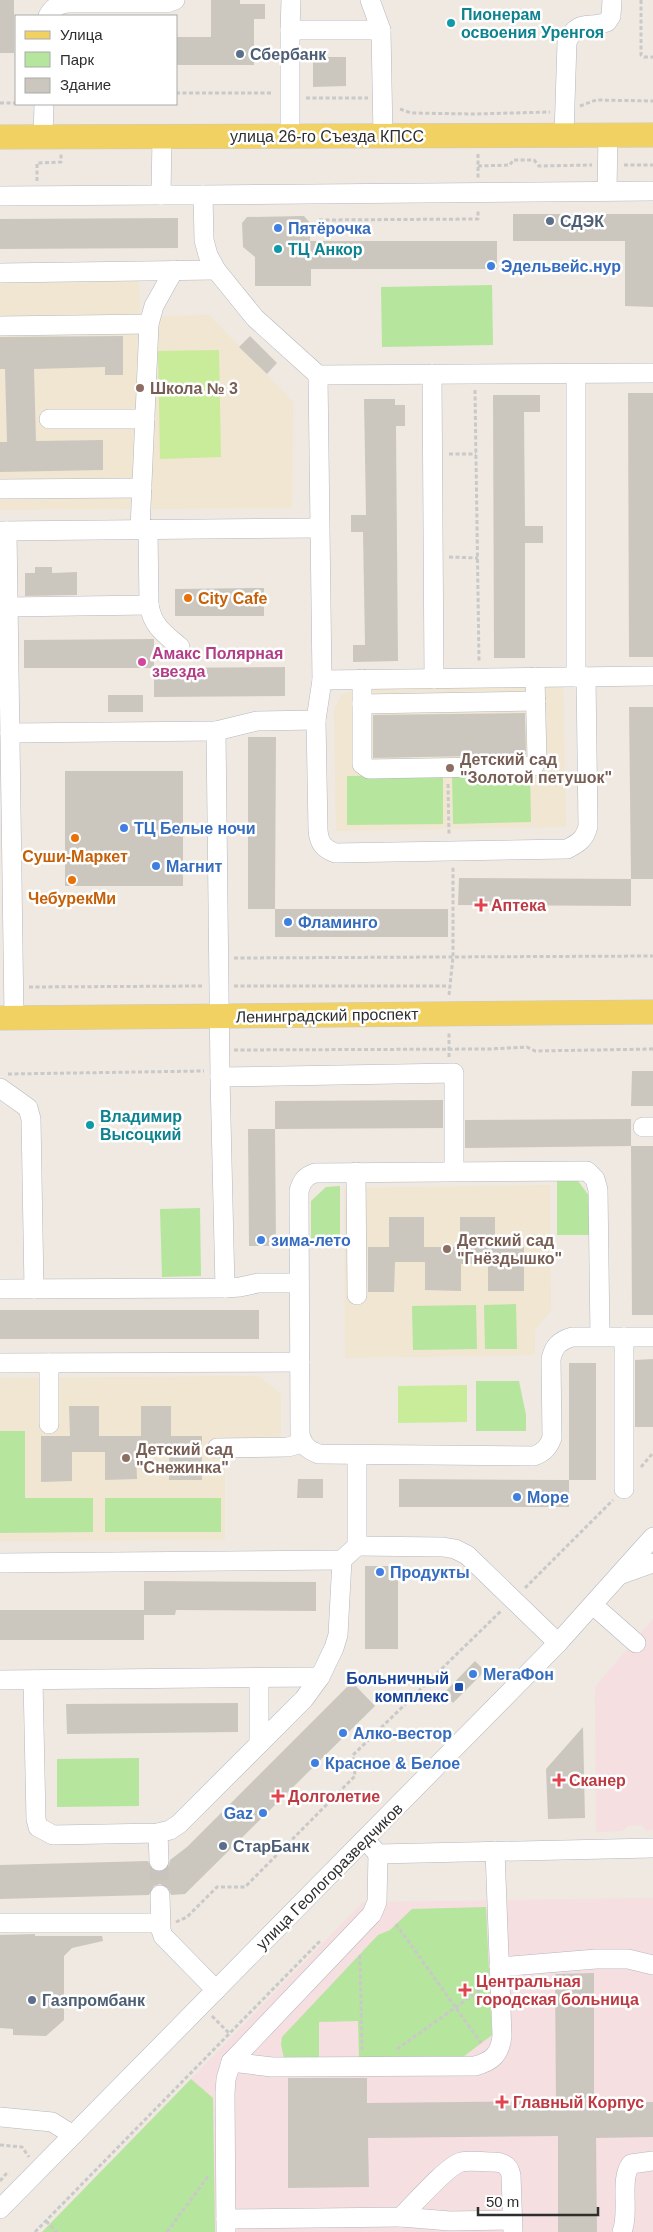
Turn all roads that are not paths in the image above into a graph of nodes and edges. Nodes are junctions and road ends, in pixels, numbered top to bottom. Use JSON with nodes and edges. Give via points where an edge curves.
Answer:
{"nodes":[{"id":1,"x":175,"y":0,"type":"edge"},
{"id":2,"x":291,"y":0,"type":"edge"},
{"id":3,"x":370,"y":0,"type":"edge"},
{"id":4,"x":612,"y":0,"type":"edge"},
{"id":5,"x":49,"y":15,"type":"edge"},
{"id":6,"x":290,"y":30,"type":"junction"},
{"id":7,"x":381,"y":30,"type":"junction"},
{"id":8,"x":44,"y":105,"type":"edge"},
{"id":9,"x":608,"y":135,"type":"junction"},
{"id":10,"x":162,"y":136,"type":"junction"},
{"id":11,"x":290,"y":136,"type":"junction"},
{"id":12,"x":383,"y":136,"type":"junction"},
{"id":13,"x":564,"y":136,"type":"junction"},
{"id":14,"x":653,"y":136,"type":"edge"},
{"id":15,"x":0,"y":137,"type":"edge"},
{"id":16,"x":43,"y":137,"type":"junction"},
{"id":17,"x":607,"y":191,"type":"junction"},
{"id":18,"x":653,"y":191,"type":"edge"},
{"id":19,"x":161,"y":195,"type":"junction"},
{"id":20,"x":203,"y":195,"type":"junction"},
{"id":21,"x":0,"y":196,"type":"edge"},
{"id":22,"x":174,"y":270,"type":"junction"},
{"id":23,"x":216,"y":270,"type":"junction"},
{"id":24,"x":0,"y":273,"type":"edge"},
{"id":25,"x":148,"y":324,"type":"junction"},
{"id":26,"x":0,"y":326,"type":"edge"},
{"id":27,"x":653,"y":373,"type":"edge"},
{"id":28,"x":432,"y":374,"type":"junction"},
{"id":29,"x":576,"y":374,"type":"junction"},
{"id":30,"x":318,"y":375,"type":"junction"},
{"id":31,"x":49,"y":419,"type":"dead end"},
{"id":32,"x":144,"y":419,"type":"junction"},
{"id":33,"x":142,"y":488,"type":"junction"},
{"id":34,"x":0,"y":489,"type":"edge"},
{"id":35,"x":319,"y":528,"type":"junction"},
{"id":36,"x":144,"y":529,"type":"junction"},
{"id":37,"x":3,"y":531,"type":"edge"},
{"id":38,"x":149,"y":605,"type":"junction"},
{"id":39,"x":8,"y":607,"type":"junction"},
{"id":40,"x":180,"y":647,"type":"dead end"},
{"id":41,"x":581,"y":676,"type":"junction"},
{"id":42,"x":653,"y":676,"type":"edge"},
{"id":43,"x":535,"y":677,"type":"junction"},
{"id":44,"x":434,"y":678,"type":"junction"},
{"id":45,"x":362,"y":679,"type":"junction"},
{"id":46,"x":322,"y":680,"type":"junction"},
{"id":47,"x":536,"y":701,"type":"junction"},
{"id":48,"x":362,"y":704,"type":"junction"},
{"id":49,"x":316,"y":720,"type":"junction"},
{"id":50,"x":216,"y":731,"type":"junction"},
{"id":51,"x":10,"y":733,"type":"junction"},
{"id":52,"x":5,"y":804,"type":"edge"},
{"id":53,"x":653,"y":1012,"type":"edge"},
{"id":54,"x":220,"y":1016,"type":"junction"},
{"id":55,"x":7,"y":1017,"type":"edge"},
{"id":56,"x":220,"y":1076,"type":"junction"},
{"id":57,"x":0,"y":1088,"type":"edge"},
{"id":58,"x":454,"y":1171,"type":"junction"},
{"id":59,"x":356,"y":1172,"type":"junction"},
{"id":60,"x":299,"y":1283,"type":"junction"},
{"id":61,"x":225,"y":1288,"type":"junction"},
{"id":62,"x":34,"y":1289,"type":"junction"},
{"id":63,"x":0,"y":1290,"type":"edge"},
{"id":64,"x":357,"y":1295,"type":"dead end"},
{"id":65,"x":600,"y":1337,"type":"junction"},
{"id":66,"x":624,"y":1337,"type":"junction"},
{"id":67,"x":653,"y":1337,"type":"edge"},
{"id":68,"x":300,"y":1362,"type":"junction"},
{"id":69,"x":0,"y":1363,"type":"edge"},
{"id":70,"x":49,"y":1363,"type":"junction"},
{"id":71,"x":49,"y":1424,"type":"dead end"},
{"id":72,"x":302,"y":1443,"type":"junction"},
{"id":73,"x":217,"y":1448,"type":"dead end"},
{"id":74,"x":357,"y":1455,"type":"junction"},
{"id":75,"x":624,"y":1489,"type":"road end"},
{"id":76,"x":653,"y":1537,"type":"edge"},
{"id":77,"x":357,"y":1546,"type":"junction"},
{"id":78,"x":342,"y":1560,"type":"junction"},
{"id":79,"x":0,"y":1563,"type":"edge"},
{"id":80,"x":653,"y":1563,"type":"edge"},
{"id":81,"x":620,"y":1575,"type":"junction"},
{"id":82,"x":593,"y":1605,"type":"junction"},
{"id":83,"x":558,"y":1643,"type":"junction"},
{"id":84,"x":636,"y":1643,"type":"dead end"},
{"id":85,"x":320,"y":1677,"type":"junction"},
{"id":86,"x":259,"y":1678,"type":"junction"},
{"id":87,"x":0,"y":1680,"type":"edge"},
{"id":88,"x":33,"y":1680,"type":"junction"},
{"id":89,"x":259,"y":1744,"type":"junction"},
{"id":90,"x":158,"y":1833,"type":"junction"},
{"id":91,"x":364,"y":1840,"type":"junction"},
{"id":92,"x":653,"y":1848,"type":"edge"},
{"id":93,"x":495,"y":1851,"type":"junction"},
{"id":94,"x":378,"y":1854,"type":"junction"},
{"id":95,"x":159,"y":1861,"type":"tunnel mouth"},
{"id":96,"x":160,"y":1895,"type":"tunnel mouth"},
{"id":97,"x":0,"y":1923,"type":"edge"},
{"id":98,"x":160,"y":1923,"type":"junction"},
{"id":99,"x":653,"y":1965,"type":"edge"},
{"id":100,"x":494,"y":1975,"type":"junction"},
{"id":101,"x":216,"y":1990,"type":"junction"},
{"id":102,"x":231,"y":2062,"type":"junction"},
{"id":103,"x":0,"y":2117,"type":"edge"},
{"id":104,"x":73,"y":2135,"type":"junction"},
{"id":105,"x":653,"y":2161,"type":"edge"},
{"id":106,"x":0,"y":2210,"type":"edge"},
{"id":107,"x":401,"y":2216,"type":"junction"},
{"id":108,"x":226,"y":2225,"type":"edge"},
{"id":109,"x":331,"y":2225,"type":"edge"},
{"id":110,"x":512,"y":2226,"type":"edge"},
{"id":111,"x":622,"y":2232,"type":"edge"}],
"edges":[{"from":1,"to":5,"type":"street","via":[[167,3],[59,4]]},
{"from":2,"to":6,"type":"street"},
{"from":3,"to":7,"type":"street"},
{"from":4,"to":13,"type":"street","via":[[611,16],[607,22],[582,25],[567,42]]},
{"from":6,"to":7,"type":"street"},
{"from":6,"to":11,"type":"street"},
{"from":7,"to":12,"type":"street","via":[[375,101]]},
{"from":8,"to":16,"type":"street"},
{"from":9,"to":13,"type":"main road","name":"улица 26-го Съезда КПСС"},
{"from":9,"to":14,"type":"main road","name":"улица 26-го Съезда КПСС"},
{"from":9,"to":17,"type":"street"},
{"from":10,"to":11,"type":"main road","name":"улица 26-го Съезда КПСС"},
{"from":10,"to":16,"type":"main road","name":"улица 26-го Съезда КПСС"},
{"from":10,"to":19,"type":"street"},
{"from":11,"to":12,"type":"main road","name":"улица 26-го Съезда КПСС"},
{"from":12,"to":13,"type":"main road","name":"улица 26-го Съезда КПСС"},
{"from":15,"to":16,"type":"main road","name":"улица 26-го Съезда КПСС"},
{"from":17,"to":18,"type":"street"},
{"from":17,"to":20,"type":"street"},
{"from":19,"to":20,"type":"street"},
{"from":19,"to":21,"type":"street"},
{"from":20,"to":23,"type":"street","via":[[204,240]]},
{"from":22,"to":23,"type":"street"},
{"from":22,"to":24,"type":"street"},
{"from":22,"to":25,"type":"street"},
{"from":23,"to":30,"type":"street","via":[[255,318]]},
{"from":25,"to":26,"type":"street"},
{"from":25,"to":32,"type":"street"},
{"from":27,"to":29,"type":"street"},
{"from":28,"to":29,"type":"street"},
{"from":28,"to":30,"type":"street"},
{"from":28,"to":44,"type":"street"},
{"from":29,"to":41,"type":"street"},
{"from":30,"to":35,"type":"street"},
{"from":31,"to":32,"type":"street"},
{"from":32,"to":33,"type":"street"},
{"from":33,"to":34,"type":"street"},
{"from":33,"to":36,"type":"street"},
{"from":35,"to":36,"type":"street"},
{"from":35,"to":46,"type":"street"},
{"from":36,"to":37,"type":"street"},
{"from":36,"to":38,"type":"street"},
{"from":37,"to":39,"type":"street"},
{"from":38,"to":39,"type":"street"},
{"from":38,"to":40,"type":"street","via":[[151,619],[156,626]]},
{"from":39,"to":51,"type":"street"},
{"from":41,"to":42,"type":"street"},
{"from":41,"to":43,"type":"street"},
{"from":41,"to":49,"type":"street","via":[[588,826],[586,835],[578,844],[567,849],[335,853],[326,849],[319,841],[318,830]]},
{"from":43,"to":44,"type":"street"},
{"from":43,"to":47,"type":"street"},
{"from":44,"to":45,"type":"street"},
{"from":45,"to":46,"type":"street"},
{"from":45,"to":48,"type":"street"},
{"from":46,"to":49,"type":"street"},
{"from":47,"to":48,"type":"street"},
{"from":47,"to":48,"type":"street","via":[[537,760],[534,766],[448,768],[366,768],[362,764]]},
{"from":49,"to":50,"type":"street","via":[[257,722]]},
{"from":50,"to":51,"type":"street"},
{"from":50,"to":54,"type":"street"},
{"from":51,"to":52,"type":"street"},
{"from":52,"to":55,"type":"street"},
{"from":53,"to":54,"type":"main road","name":"Ленинградский проспект"},
{"from":54,"to":55,"type":"main road","name":"Ленинградский проспект"},
{"from":54,"to":56,"type":"street"},
{"from":56,"to":58,"type":"street","via":[[454,1073]]},
{"from":56,"to":61,"type":"street"},
{"from":57,"to":62,"type":"street","via":[[28,1108],[31,1118]]},
{"from":58,"to":59,"type":"street"},
{"from":58,"to":65,"type":"street","via":[[577,1170],[587,1172],[595,1179],[598,1190]]},
{"from":59,"to":60,"type":"street","via":[[316,1173],[301,1183]]},
{"from":59,"to":64,"type":"street"},
{"from":60,"to":61,"type":"street","via":[[258,1283]]},
{"from":60,"to":68,"type":"street"},
{"from":61,"to":62,"type":"street"},
{"from":62,"to":63,"type":"street"},
{"from":65,"to":66,"type":"street"},
{"from":65,"to":74,"type":"street","via":[[572,1337],[562,1340],[553,1350],[552,1438],[543,1453],[534,1456]]},
{"from":66,"to":67,"type":"street"},
{"from":66,"to":75,"type":"street"},
{"from":68,"to":70,"type":"street"},
{"from":68,"to":72,"type":"street"},
{"from":69,"to":70,"type":"street"},
{"from":70,"to":71,"type":"street"},
{"from":72,"to":73,"type":"street","via":[[288,1447]]},
{"from":72,"to":74,"type":"street","via":[[319,1454]]},
{"from":74,"to":77,"type":"street"},
{"from":76,"to":81,"type":"street","name":"улица Геологоразведчиков"},
{"from":77,"to":78,"type":"street"},
{"from":77,"to":83,"type":"street","via":[[455,1549],[466,1555]]},
{"from":78,"to":79,"type":"street"},
{"from":78,"to":85,"type":"street","via":[[338,1635]]},
{"from":80,"to":81,"type":"street"},
{"from":81,"to":82,"type":"street","name":"улица Геологоразведчиков"},
{"from":82,"to":83,"type":"street","name":"улица Геологоразведчиков"},
{"from":82,"to":84,"type":"street"},
{"from":83,"to":91,"type":"street","name":"улица Геологоразведчиков"},
{"from":85,"to":86,"type":"street"},
{"from":85,"to":89,"type":"street","via":[[304,1699]]},
{"from":86,"to":88,"type":"street"},
{"from":86,"to":89,"type":"street"},
{"from":87,"to":88,"type":"street"},
{"from":88,"to":90,"type":"street","via":[[38,1827],[53,1835]]},
{"from":89,"to":90,"type":"street","via":[[179,1824]]},
{"from":90,"to":95,"type":"street"},
{"from":91,"to":94,"type":"street"},
{"from":91,"to":101,"type":"street","name":"улица Геологоразведчиков"},
{"from":92,"to":93,"type":"street"},
{"from":93,"to":94,"type":"street"},
{"from":93,"to":100,"type":"street"},
{"from":94,"to":102,"type":"street","via":[[377,1902],[372,1914]]},
{"from":96,"to":98,"type":"street"},
{"from":97,"to":98,"type":"street"},
{"from":98,"to":101,"type":"street","via":[[166,1939]]},
{"from":99,"to":100,"type":"street","via":[[628,1959],[596,1959]]},
{"from":100,"to":102,"type":"street","via":[[501,2047],[496,2057],[486,2063],[475,2066],[272,2067]]},
{"from":101,"to":104,"type":"street","name":"улица Геологоразведчиков"},
{"from":102,"to":108,"type":"street","via":[[226,2079]]},
{"from":103,"to":104,"type":"street","via":[[52,2122]]},
{"from":104,"to":106,"type":"street","name":"улица Геологоразведчиков"},
{"from":105,"to":111,"type":"street","via":[[631,2164],[626,2169],[626,2211]]},
{"from":107,"to":109,"type":"street"},
{"from":107,"to":110,"type":"street"},
{"from":107,"to":110,"type":"street","via":[[450,2168],[461,2162],[498,2162],[510,2169],[512,2176]]},
{"from":108,"to":109,"type":"street"}]}
